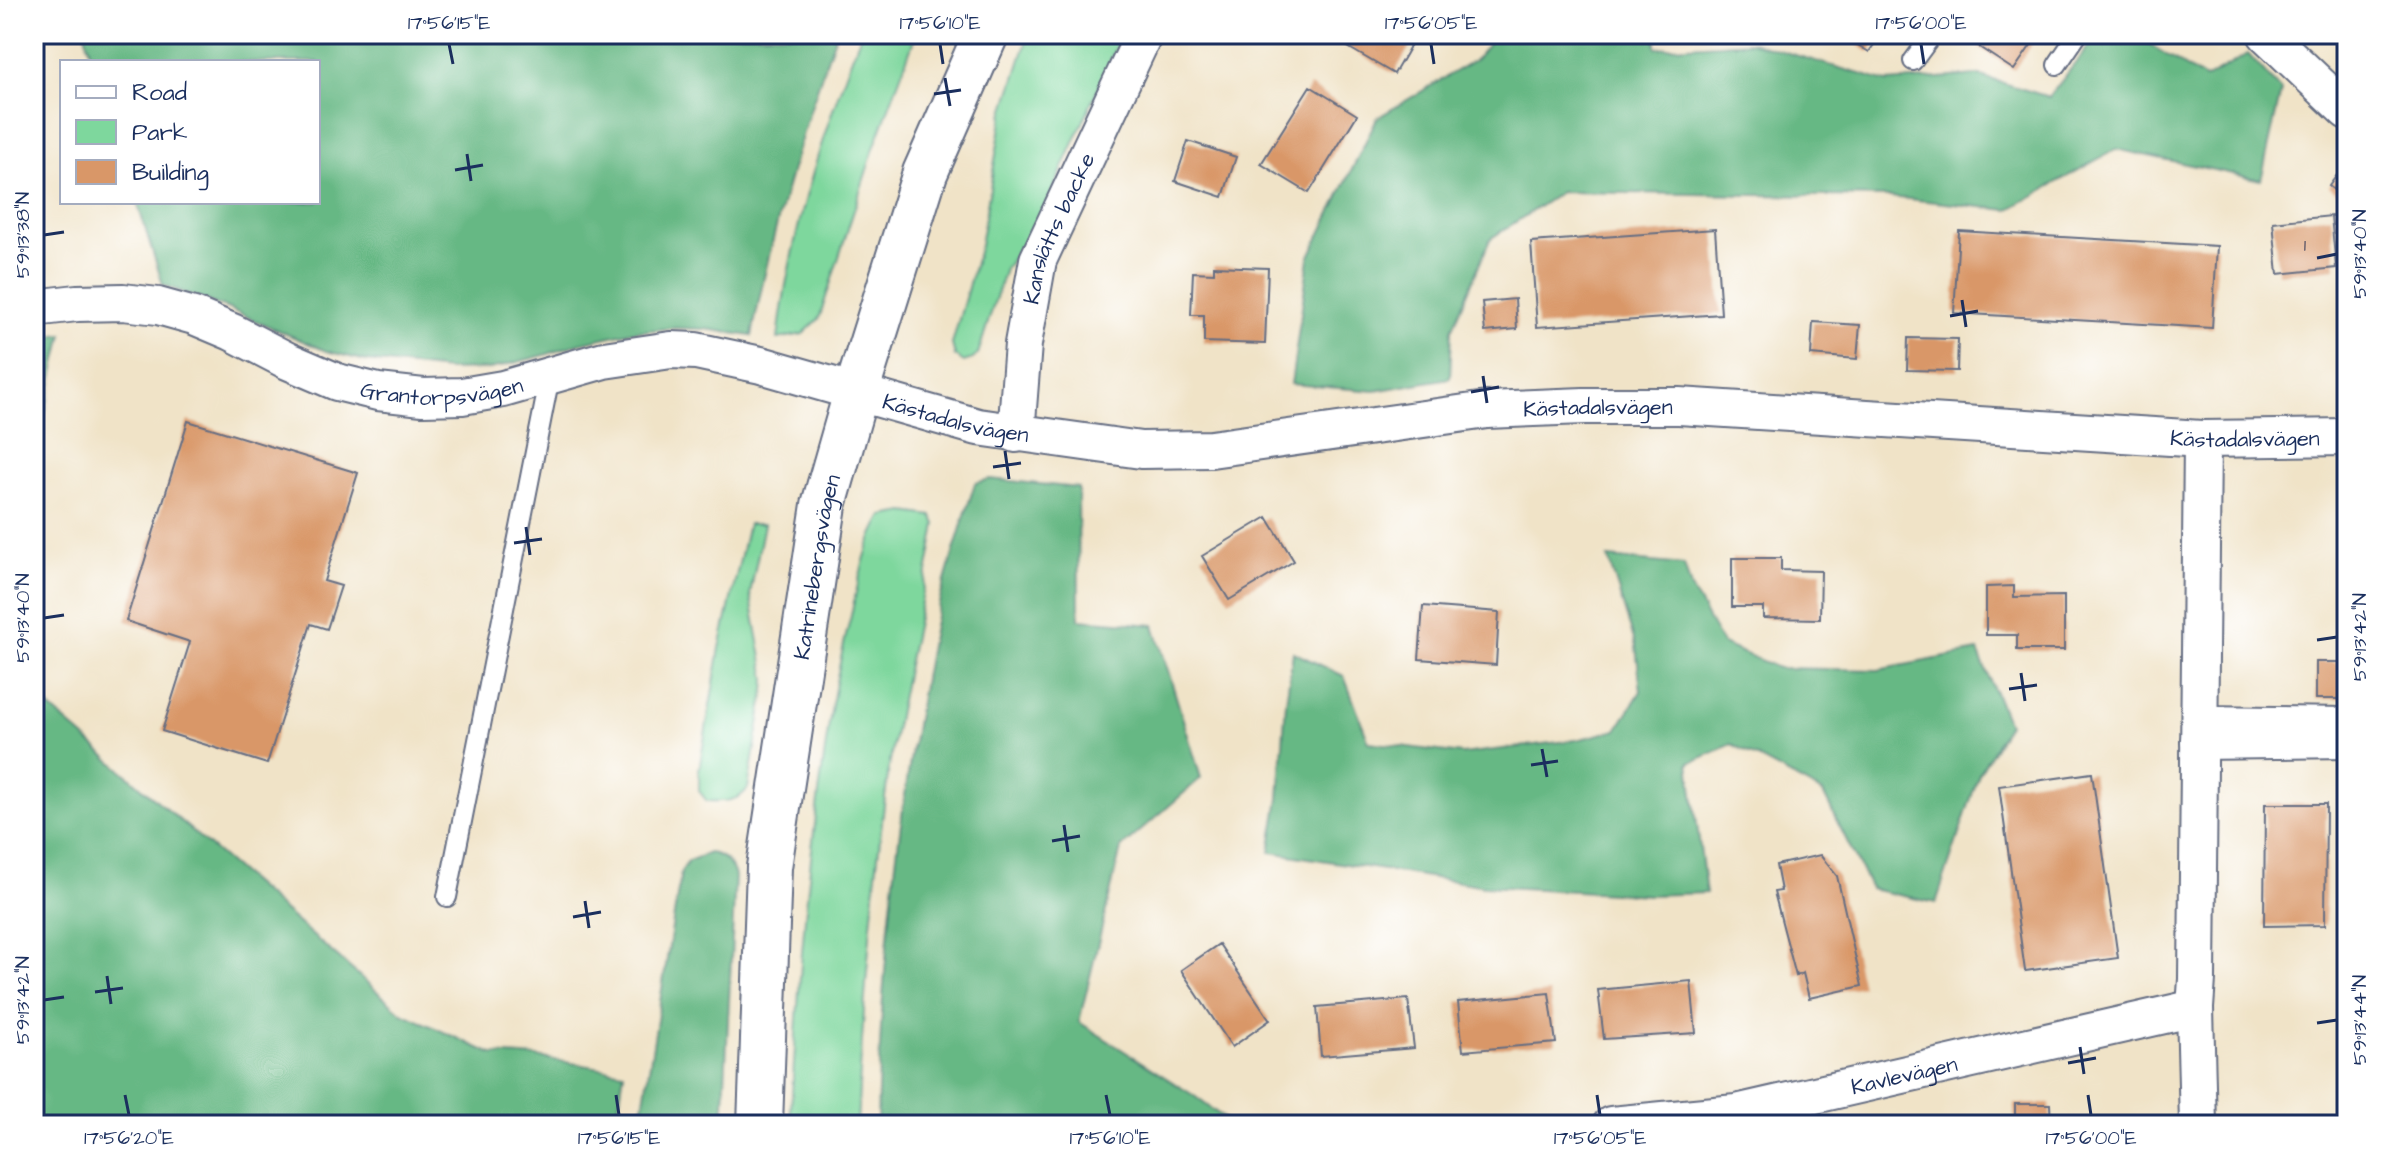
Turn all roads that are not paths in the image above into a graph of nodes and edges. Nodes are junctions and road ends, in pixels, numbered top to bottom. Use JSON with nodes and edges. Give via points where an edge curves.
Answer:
{"nodes":[{"id":1,"x":986,"y":34,"type":"edge"},
{"id":2,"x":1144,"y":34,"type":"edge"},
{"id":3,"x":1933,"y":34,"type":"edge"},
{"id":4,"x":2078,"y":34,"type":"edge"},
{"id":5,"x":2266,"y":34,"type":"edge"},
{"id":6,"x":1913,"y":61,"type":"dead end"},
{"id":7,"x":2057,"y":65,"type":"dead end"},
{"id":8,"x":2347,"y":111,"type":"edge"},
{"id":9,"x":34,"y":308,"type":"edge"},
{"id":10,"x":550,"y":376,"type":"junction"},
{"id":11,"x":856,"y":393,"type":"junction"},
{"id":12,"x":1016,"y":434,"type":"junction"},
{"id":13,"x":2347,"y":437,"type":"edge"},
{"id":14,"x":2202,"y":439,"type":"junction"},
{"id":15,"x":2347,"y":717,"type":"edge"},
{"id":16,"x":2200,"y":728,"type":"junction"},
{"id":17,"x":2347,"y":739,"type":"edge"},
{"id":18,"x":447,"y":897,"type":"dead end"},
{"id":19,"x":2195,"y":1008,"type":"junction"},
{"id":20,"x":760,"y":1125,"type":"edge"},
{"id":21,"x":1611,"y":1125,"type":"edge"},
{"id":22,"x":2198,"y":1125,"type":"edge"}],
"edges":[{"from":1,"to":11,"type":"street","name":"Katrinebergsvägen","via":[[925,173]]},
{"from":2,"to":12,"type":"street","name":"Kanslätts backe","via":[[1038,260],[1023,344]]},
{"from":3,"to":6,"type":"lane"},
{"from":4,"to":7,"type":"lane"},
{"from":5,"to":8,"type":"street"},
{"from":9,"to":10,"type":"street","name":"Grantorpsvägen","via":[[123,302],[158,306],[232,332],[337,382],[378,392],[462,396]]},
{"from":10,"to":11,"type":"street","name":"Grantorpsvägen","via":[[604,360],[696,351]]},
{"from":10,"to":18,"type":"lane"},
{"from":11,"to":12,"type":"street","name":"Kästadalsvägen"},
{"from":11,"to":20,"type":"street","name":"Katrinebergsvägen","via":[[824,505],[769,867]]},
{"from":12,"to":14,"type":"street","name":"Kästadalsvägen","via":[[1141,450],[1211,449],[1487,410],[1679,406]]},
{"from":13,"to":14,"type":"street","name":"Kästadalsvägen"},
{"from":14,"to":16,"type":"street"},
{"from":15,"to":16,"type":"lane"},
{"from":16,"to":17,"type":"street"},
{"from":16,"to":19,"type":"street"},
{"from":19,"to":21,"type":"street","name":"Kavlevägen","via":[[1736,1113]]},
{"from":19,"to":22,"type":"street"}]}
